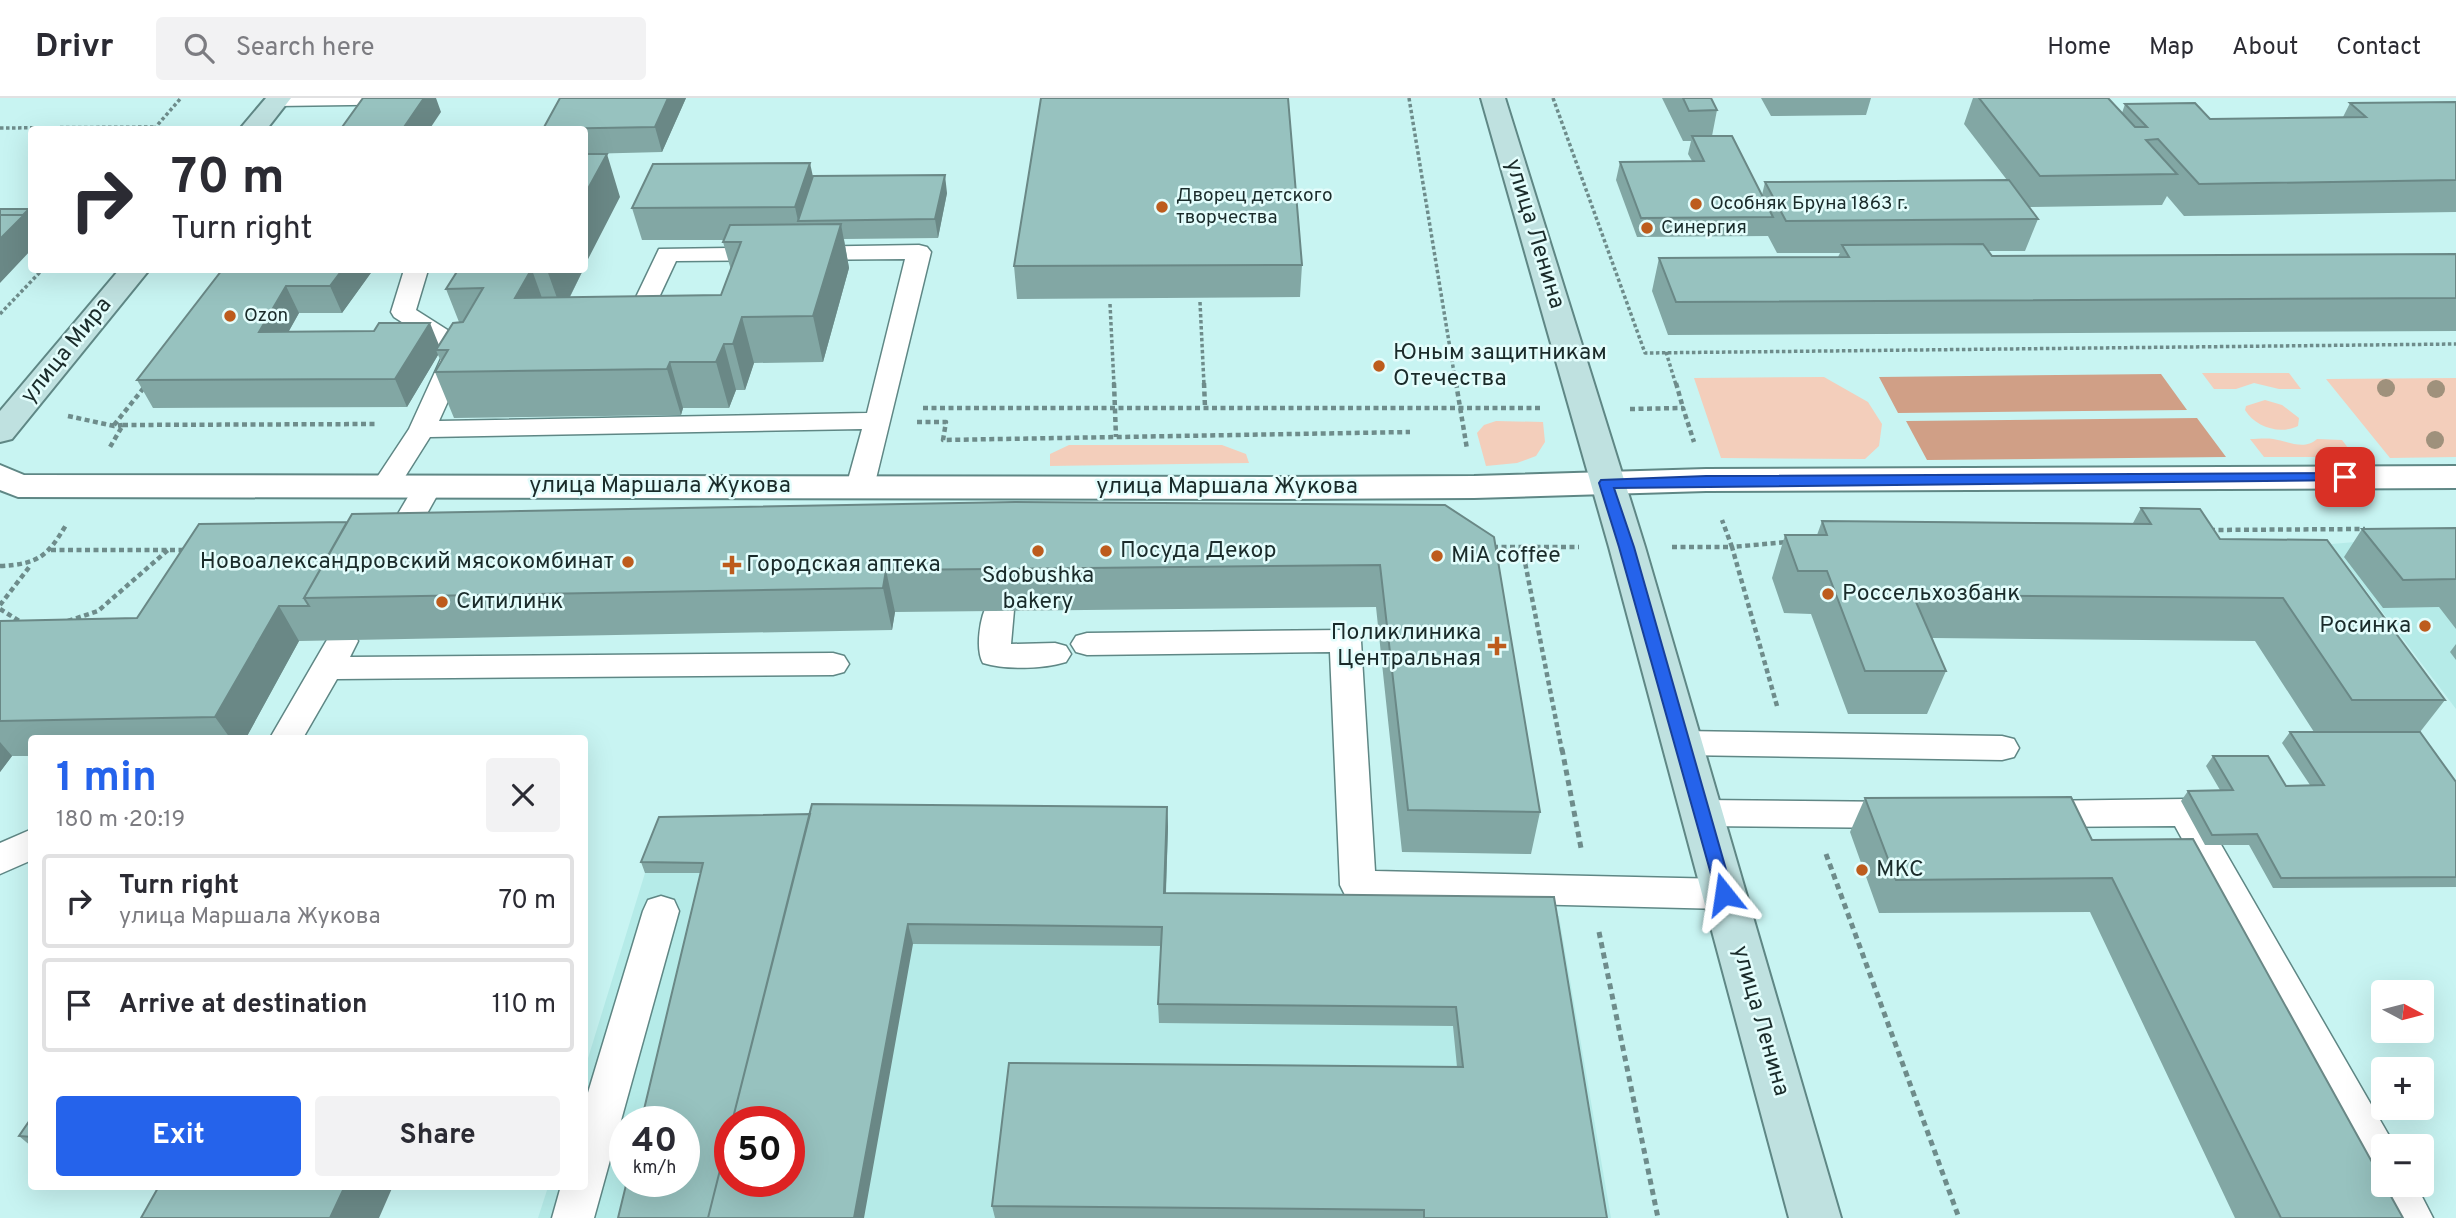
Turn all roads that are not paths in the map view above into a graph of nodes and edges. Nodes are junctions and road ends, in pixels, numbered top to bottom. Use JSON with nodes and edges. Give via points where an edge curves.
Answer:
{"nodes":[{"id":1,"x":424,"y":98,"type":"edge"},
{"id":2,"x":1493,"y":98,"type":"edge"},
{"id":3,"x":278,"y":99,"type":"edge"},
{"id":4,"x":317,"y":99,"type":"edge"},
{"id":5,"x":255,"y":126,"type":"edge"},
{"id":6,"x":132,"y":273,"type":"edge"},
{"id":7,"x":415,"y":273,"type":"edge"},
{"id":8,"x":638,"y":318,"type":"edge"},
{"id":9,"x":880,"y":415,"type":"junction"},
{"id":10,"x":422,"y":429,"type":"junction"},
{"id":11,"x":0,"y":432,"type":"edge"},
{"id":12,"x":0,"y":476,"type":"edge"},
{"id":13,"x":2456,"y":477,"type":"edge"},
{"id":14,"x":1606,"y":483,"type":"junction"},
{"id":15,"x":386,"y":485,"type":"junction"},
{"id":16,"x":429,"y":485,"type":"junction"},
{"id":17,"x":860,"y":488,"type":"junction"},
{"id":18,"x":387,"y":557,"type":"edge"},
{"id":19,"x":999,"y":610,"type":"edge"},
{"id":20,"x":833,"y":664,"type":"dead end"},
{"id":21,"x":288,"y":735,"type":"edge"},
{"id":22,"x":1682,"y":743,"type":"junction"},
{"id":23,"x":2002,"y":748,"type":"dead end"},
{"id":24,"x":1702,"y":813,"type":"junction"},
{"id":25,"x":2005,"y":814,"type":"edge"},
{"id":26,"x":1936,"y":815,"type":"edge"},
{"id":27,"x":28,"y":845,"type":"edge"},
{"id":28,"x":0,"y":860,"type":"edge"},
{"id":29,"x":1724,"y":894,"type":"junction"},
{"id":30,"x":661,"y":911,"type":"dead end"},
{"id":31,"x":2371,"y":1144,"type":"edge"},
{"id":32,"x":588,"y":1163,"type":"edge"},
{"id":33,"x":581,"y":1190,"type":"edge"},
{"id":34,"x":2400,"y":1197,"type":"edge"},
{"id":35,"x":573,"y":1218,"type":"edge"},
{"id":36,"x":1815,"y":1218,"type":"edge"},
{"id":37,"x":2412,"y":1218,"type":"edge"}],
"edges":[{"from":1,"to":4,"type":"lane"},
{"from":2,"to":14,"type":"main road","name":"улица Ленина"},
{"from":3,"to":4,"type":"lane"},
{"from":3,"to":5,"type":"main road"},
{"from":6,"to":11,"type":"main road","name":"улица Мира"},
{"from":7,"to":10,"type":"lane","via":[[403,312],[459,348]]},
{"from":8,"to":9,"type":"lane","via":[[667,254],[919,252]]},
{"from":9,"to":10,"type":"lane"},
{"from":9,"to":17,"type":"lane"},
{"from":10,"to":15,"type":"lane"},
{"from":12,"to":15,"type":"street","name":"улица Маршала Жукова","via":[[18,485]]},
{"from":13,"to":14,"type":"street","name":"улица Маршала Жукова"},
{"from":14,"to":17,"type":"street","name":"улица Маршала Жукова","via":[[1014,501]]},
{"from":14,"to":22,"type":"main road","name":"улица Ленина"},
{"from":15,"to":16,"type":"street","name":"улица Маршала Жукова"},
{"from":16,"to":17,"type":"street","name":"улица Маршала Жукова"},
{"from":16,"to":18,"type":"lane"},
{"from":19,"to":29,"type":"lane","via":[[993,655],[1345,641],[1358,885]]},
{"from":20,"to":21,"type":"lane","via":[[335,655]]},
{"from":22,"to":23,"type":"lane"},
{"from":22,"to":24,"type":"main road","name":"улица Ленина"},
{"from":24,"to":26,"type":"lane"},
{"from":24,"to":29,"type":"main road","name":"улица Ленина"},
{"from":25,"to":31,"type":"lane","via":[[2185,812]]},
{"from":27,"to":28,"type":"lane"},
{"from":29,"to":36,"type":"main road","name":"улица Ленина"},
{"from":30,"to":32,"type":"lane"},
{"from":33,"to":35,"type":"lane"},
{"from":34,"to":37,"type":"lane"}]}
